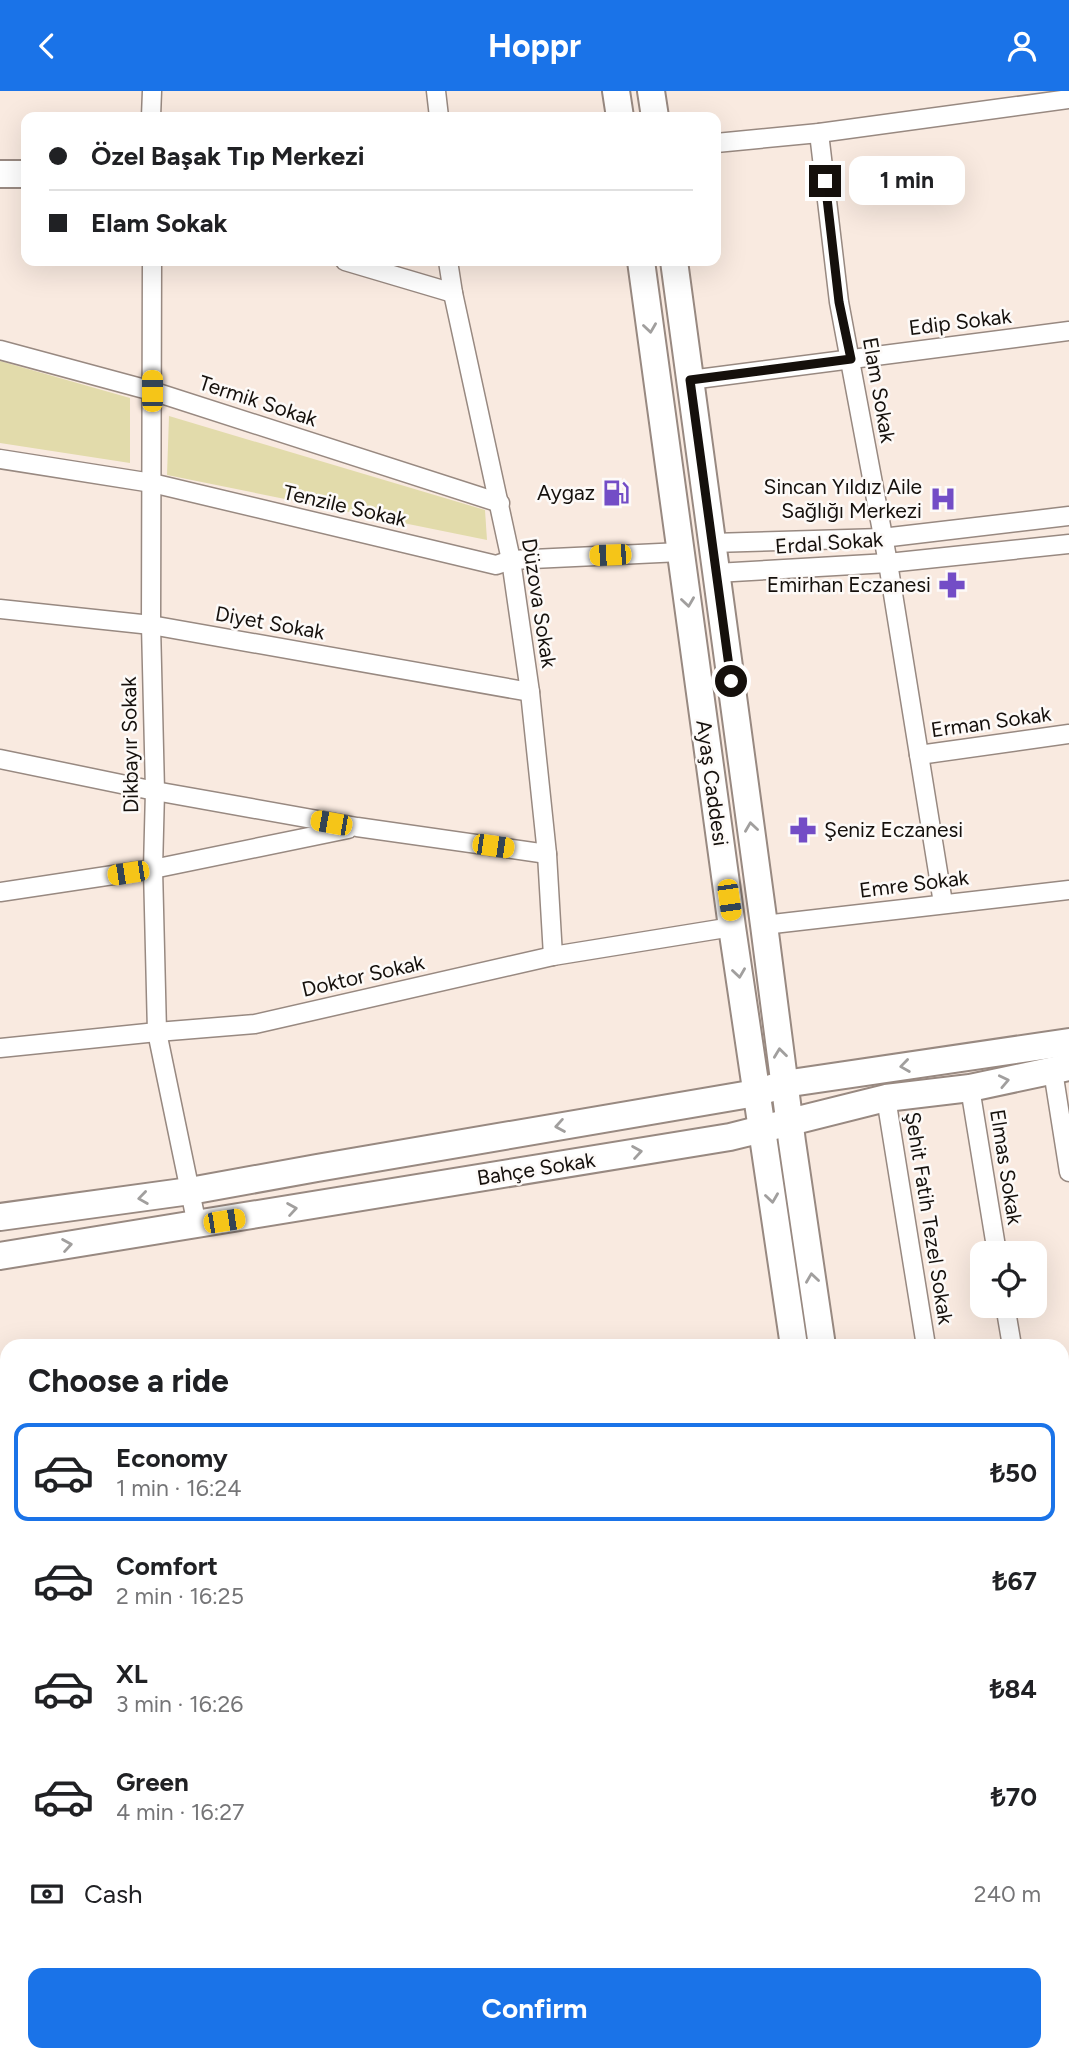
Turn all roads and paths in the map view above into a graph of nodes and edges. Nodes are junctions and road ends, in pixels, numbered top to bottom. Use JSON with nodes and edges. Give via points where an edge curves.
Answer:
{"nodes":[{"id":1,"x":152,"y":91,"type":"edge"},
{"id":2,"x":436,"y":91,"type":"edge"},
{"id":3,"x":616,"y":91,"type":"edge"},
{"id":4,"x":651,"y":91,"type":"edge"},
{"id":5,"x":1069,"y":99,"type":"edge"},
{"id":6,"x":151,"y":112,"type":"edge"},
{"id":7,"x":438,"y":112,"type":"edge"},
{"id":8,"x":619,"y":112,"type":"edge"},
{"id":9,"x":653,"y":112,"type":"edge"},
{"id":10,"x":819,"y":133,"type":"junction"},
{"id":11,"x":721,"y":143,"type":"edge"},
{"id":12,"x":0,"y":174,"type":"edge"},
{"id":13,"x":21,"y":174,"type":"edge"},
{"id":14,"x":152,"y":266,"type":"edge"},
{"id":15,"x":362,"y":266,"type":"edge"},
{"id":16,"x":449,"y":266,"type":"edge"},
{"id":17,"x":642,"y":266,"type":"edge"},
{"id":18,"x":675,"y":266,"type":"edge"},
{"id":19,"x":453,"y":293,"type":"junction"},
{"id":20,"x":1069,"y":331,"type":"edge"},
{"id":21,"x":0,"y":350,"type":"edge"},
{"id":22,"x":851,"y":359,"type":"junction"},
{"id":23,"x":690,"y":380,"type":"junction"},
{"id":24,"x":152,"y":391,"type":"junction"},
{"id":25,"x":0,"y":459,"type":"edge"},
{"id":26,"x":152,"y":483,"type":"junction"},
{"id":27,"x":500,"y":503,"type":"junction"},
{"id":28,"x":1069,"y":516,"type":"edge"},
{"id":29,"x":882,"y":538,"type":"junction"},
{"id":30,"x":712,"y":543,"type":"junction"},
{"id":31,"x":1069,"y":544,"type":"edge"},
{"id":32,"x":681,"y":552,"type":"junction"},
{"id":33,"x":511,"y":560,"type":"junction"},
{"id":34,"x":888,"y":563,"type":"junction"},
{"id":35,"x":716,"y":573,"type":"junction"},
{"id":36,"x":0,"y":609,"type":"edge"},
{"id":37,"x":151,"y":625,"type":"junction"},
{"id":38,"x":530,"y":692,"type":"junction"},
{"id":39,"x":1069,"y":734,"type":"edge"},
{"id":40,"x":919,"y":755,"type":"junction"},
{"id":41,"x":0,"y":759,"type":"edge"},
{"id":42,"x":155,"y":791,"type":"junction"},
{"id":43,"x":357,"y":827,"type":"junction"},
{"id":44,"x":547,"y":854,"type":"junction"},
{"id":45,"x":153,"y":869,"type":"junction"},
{"id":46,"x":1069,"y":890,"type":"edge"},
{"id":47,"x":0,"y":893,"type":"edge"},
{"id":48,"x":943,"y":903,"type":"junction"},
{"id":49,"x":764,"y":925,"type":"junction"},
{"id":50,"x":732,"y":927,"type":"junction"},
{"id":51,"x":553,"y":957,"type":"junction"},
{"id":52,"x":157,"y":1032,"type":"junction"},
{"id":53,"x":1069,"y":1042,"type":"edge"},
{"id":54,"x":0,"y":1048,"type":"edge"},
{"id":55,"x":1061,"y":1069,"type":"edge"},
{"id":56,"x":784,"y":1084,"type":"junction"},
{"id":57,"x":970,"y":1088,"type":"junction"},
{"id":58,"x":756,"y":1093,"type":"junction"},
{"id":59,"x":886,"y":1098,"type":"junction"},
{"id":60,"x":790,"y":1123,"type":"junction"},
{"id":61,"x":762,"y":1128,"type":"junction"},
{"id":62,"x":1069,"y":1172,"type":"edge"},
{"id":63,"x":190,"y":1191,"type":"junction"},
{"id":64,"x":0,"y":1217,"type":"edge"},
{"id":65,"x":197,"y":1225,"type":"junction"},
{"id":66,"x":995,"y":1241,"type":"edge"},
{"id":67,"x":0,"y":1256,"type":"edge"},
{"id":68,"x":1007,"y":1318,"type":"edge"},
{"id":69,"x":793,"y":1339,"type":"edge"},
{"id":70,"x":821,"y":1339,"type":"edge"},
{"id":71,"x":925,"y":1339,"type":"edge"},
{"id":72,"x":1011,"y":1339,"type":"edge"}],
"edges":[{"from":1,"to":6,"type":"street"},
{"from":2,"to":7,"type":"street"},
{"from":3,"to":8,"type":"main road"},
{"from":4,"to":9,"type":"main road"},
{"from":5,"to":10,"type":"street"},
{"from":10,"to":11,"type":"street"},
{"from":10,"to":22,"type":"street","name":"Elam Sokak","via":[[839,302]]},
{"from":12,"to":13,"type":"main road"},
{"from":14,"to":24,"type":"street","name":"Dikbayır Sokak"},
{"from":15,"to":19,"type":"street"},
{"from":16,"to":19,"type":"street","name":"Düzova Sokak"},
{"from":17,"to":32,"type":"main road","name":"Ayaş Caddesi","one_way":true},
{"from":18,"to":23,"type":"main road","name":"Ayaş Caddesi"},
{"from":19,"to":27,"type":"street","name":"Düzova Sokak"},
{"from":20,"to":22,"type":"street","name":"Edip Sokak"},
{"from":21,"to":24,"type":"street","name":"Termik Sokak"},
{"from":22,"to":23,"type":"street","name":"Edip Sokak"},
{"from":22,"to":29,"type":"street","name":"Elam Sokak"},
{"from":23,"to":30,"type":"main road","name":"Ayaş Caddesi"},
{"from":24,"to":26,"type":"street","name":"Dikbayır Sokak"},
{"from":24,"to":27,"type":"street","name":"Termik Sokak"},
{"from":25,"to":26,"type":"street","name":"Tenzile Sokak"},
{"from":26,"to":33,"type":"street","name":"Tenzile Sokak","via":[[496,565]]},
{"from":26,"to":37,"type":"street","name":"Dikbayır Sokak"},
{"from":27,"to":33,"type":"street","name":"Düzova Sokak"},
{"from":28,"to":29,"type":"street"},
{"from":29,"to":30,"type":"street"},
{"from":29,"to":34,"type":"street","name":"Elam Sokak"},
{"from":30,"to":35,"type":"main road","name":"Ayaş Caddesi"},
{"from":31,"to":34,"type":"street","name":"Erdal Sokak"},
{"from":32,"to":33,"type":"street","name":"Tenzile Sokak"},
{"from":32,"to":50,"type":"main road","name":"Ayaş Caddesi","one_way":true},
{"from":33,"to":38,"type":"street","name":"Düzova Sokak"},
{"from":34,"to":35,"type":"street","name":"Erdal Sokak"},
{"from":34,"to":40,"type":"street","name":"Elam Sokak"},
{"from":49,"to":35,"type":"main road","name":"Ayaş Caddesi","one_way":true},
{"from":36,"to":37,"type":"street","name":"Diyet Sokak"},
{"from":37,"to":38,"type":"street","name":"Diyet Sokak"},
{"from":37,"to":42,"type":"street","name":"Dikbayır Sokak"},
{"from":38,"to":44,"type":"street","name":"Düzova Sokak"},
{"from":39,"to":40,"type":"street","name":"Erman Sokak"},
{"from":40,"to":48,"type":"street","name":"Elam Sokak"},
{"from":41,"to":42,"type":"street"},
{"from":42,"to":43,"type":"street"},
{"from":42,"to":45,"type":"street","name":"Dikbayır Sokak"},
{"from":43,"to":44,"type":"street"},
{"from":43,"to":45,"type":"street"},
{"from":44,"to":51,"type":"street","name":"Düzova Sokak"},
{"from":45,"to":47,"type":"street"},
{"from":45,"to":52,"type":"street","name":"Dikbayır Sokak"},
{"from":46,"to":48,"type":"street","name":"Emre Sokak"},
{"from":48,"to":49,"type":"street","name":"Emre Sokak"},
{"from":56,"to":49,"type":"main road","name":"Ayaş Caddesi","one_way":true},
{"from":50,"to":51,"type":"street","name":"Doktor Sokak"},
{"from":50,"to":58,"type":"main road","name":"Ayaş Caddesi","one_way":true},
{"from":51,"to":52,"type":"street","name":"Doktor Sokak","via":[[255,1024]]},
{"from":52,"to":54,"type":"street","name":"Doktor Sokak"},
{"from":52,"to":63,"type":"street","name":"Dikbayır Sokak"},
{"from":53,"to":56,"type":"main road","name":"Bahçe Sokak","one_way":true},
{"from":57,"to":55,"type":"main road","name":"Bahçe Sokak","one_way":true},
{"from":55,"to":62,"type":"street"},
{"from":56,"to":58,"type":"main road","name":"Bahçe Sokak"},
{"from":56,"to":60,"type":"main road","name":"Ayaş Caddesi"},
{"from":57,"to":59,"type":"main road","name":"Bahçe Sokak"},
{"from":57,"to":66,"type":"street","name":"Elmas Sokak"},
{"from":58,"to":61,"type":"main road","name":"Ayaş Caddesi"},
{"from":58,"to":63,"type":"main road","name":"Bahçe Sokak","one_way":true},
{"from":59,"to":60,"type":"main road","name":"Bahçe Sokak"},
{"from":59,"to":71,"type":"street","name":"Şehit Fatih Tezel Sokak"},
{"from":60,"to":61,"type":"main road","name":"Bahçe Sokak"},
{"from":70,"to":60,"type":"main road","name":"Ayaş Caddesi","one_way":true},
{"from":65,"to":61,"type":"main road","name":"Bahçe Sokak","one_way":true},
{"from":61,"to":69,"type":"main road","name":"Ayaş Caddesi","one_way":true},
{"from":63,"to":64,"type":"main road","name":"Bahçe Sokak","one_way":true},
{"from":63,"to":65,"type":"street","name":"Dikbayır Sokak"},
{"from":67,"to":65,"type":"main road","name":"Bahçe Sokak","one_way":true},
{"from":68,"to":72,"type":"street"}]}
